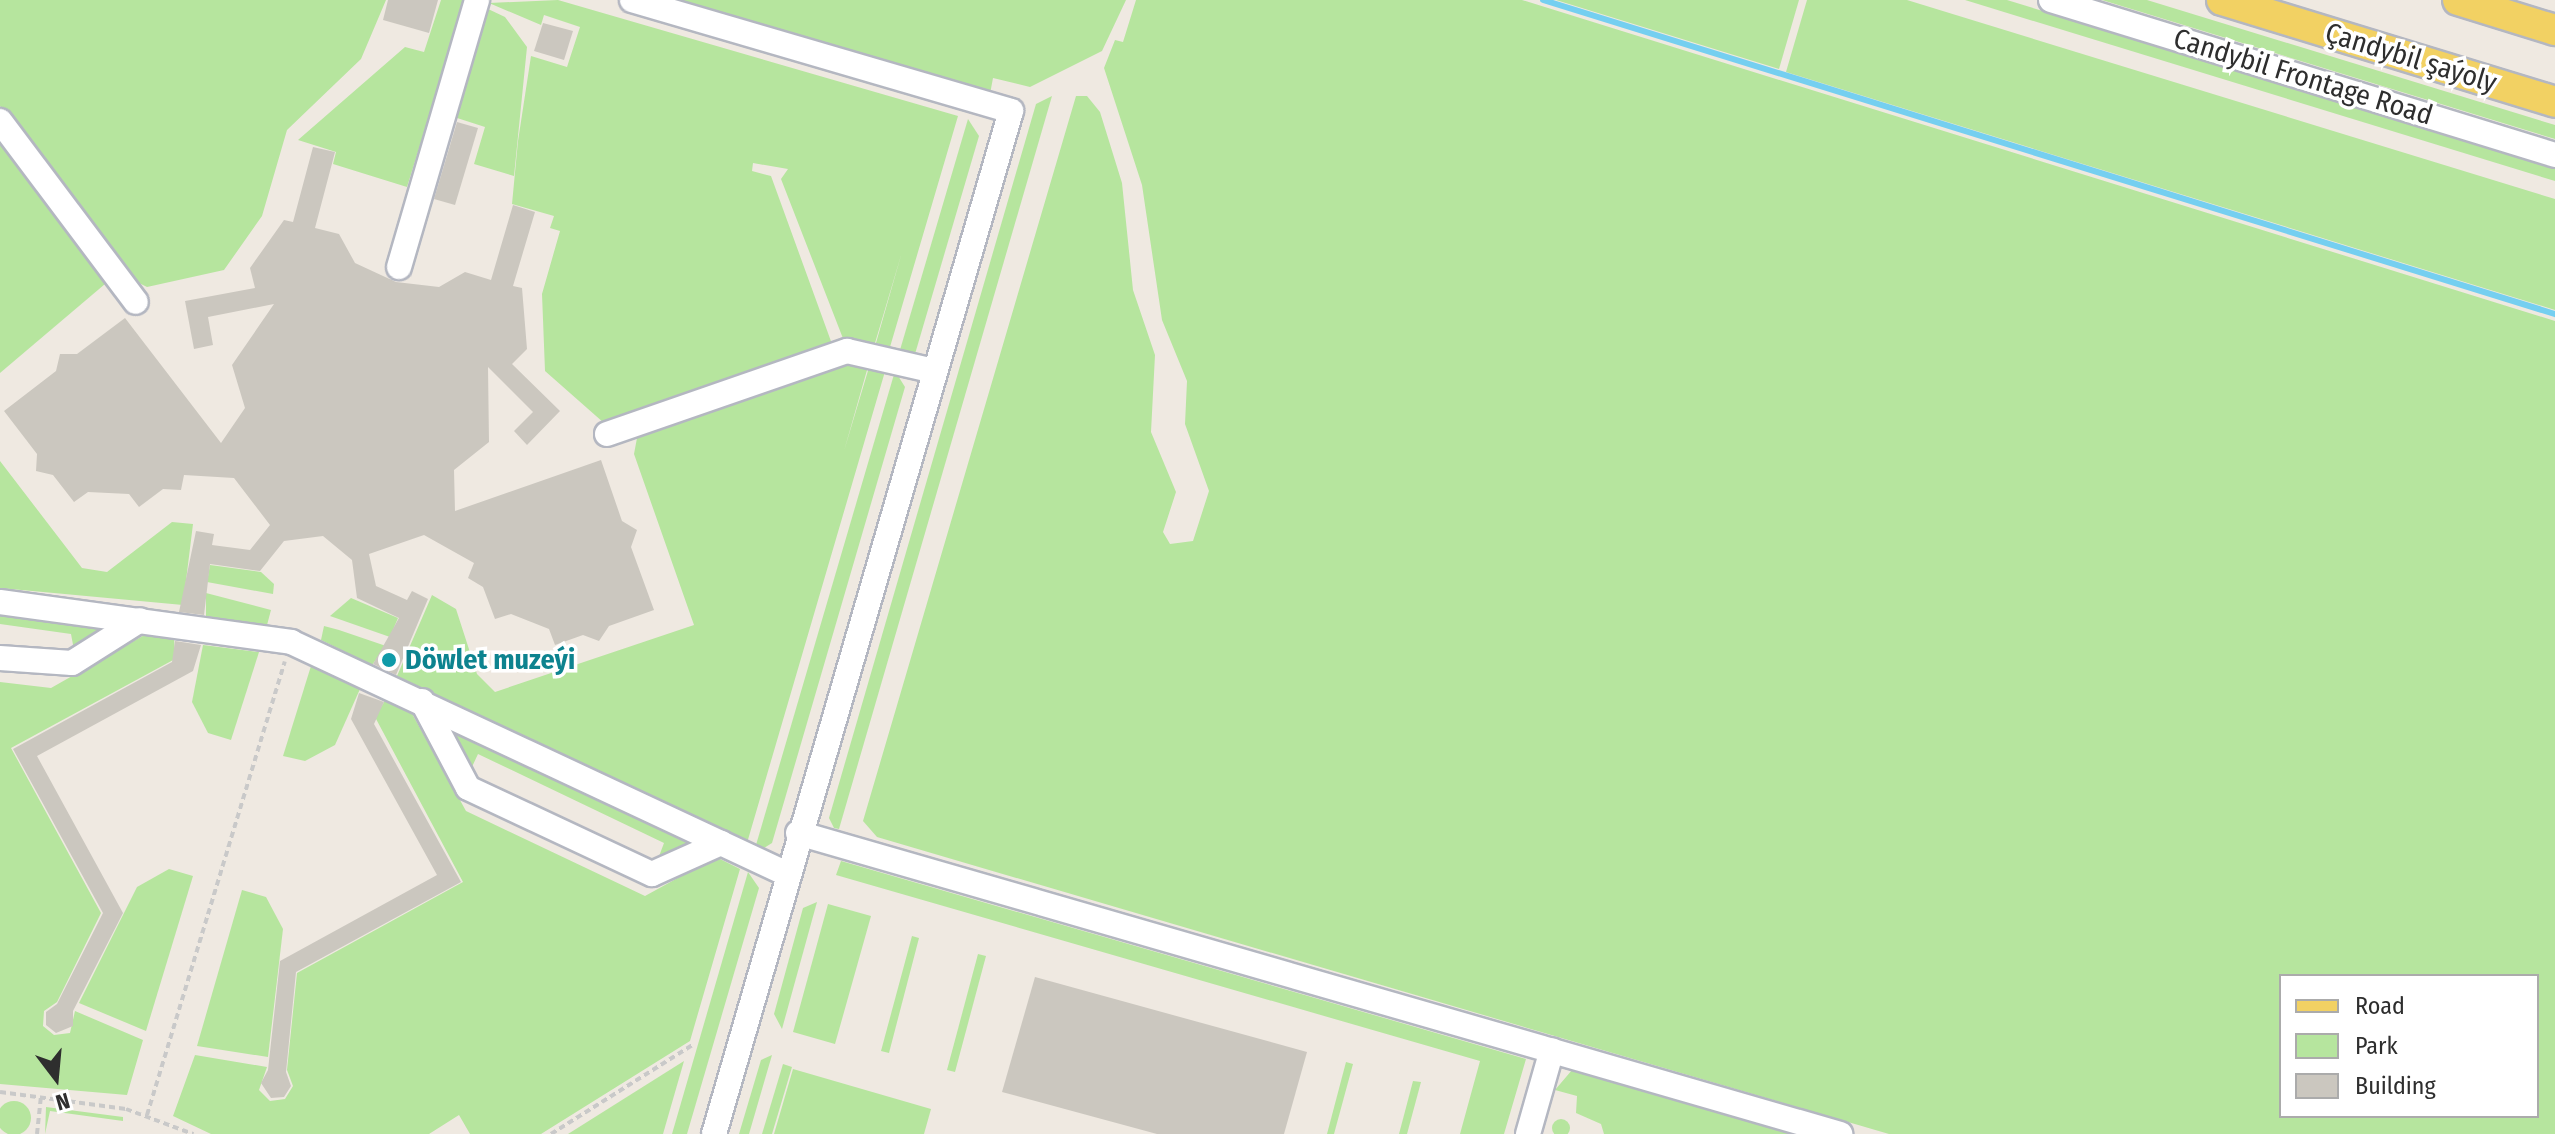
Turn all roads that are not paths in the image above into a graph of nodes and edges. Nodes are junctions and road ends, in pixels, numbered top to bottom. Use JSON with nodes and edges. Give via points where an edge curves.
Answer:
{"nodes":[{"id":1,"x":477,"y":0,"type":"edge"},
{"id":2,"x":632,"y":0,"type":"edge"},
{"id":3,"x":2051,"y":0,"type":"edge"},
{"id":4,"x":2222,"y":0,"type":"edge"},
{"id":5,"x":2458,"y":0,"type":"edge"},
{"id":6,"x":2555,"y":30,"type":"edge"},
{"id":7,"x":2555,"y":102,"type":"edge"},
{"id":8,"x":0,"y":121,"type":"edge"},
{"id":9,"x":2555,"y":155,"type":"edge"},
{"id":10,"x":399,"y":267,"type":"dead end"},
{"id":11,"x":136,"y":302,"type":"dead end"},
{"id":12,"x":934,"y":371,"type":"junction"},
{"id":13,"x":607,"y":434,"type":"dead end"},
{"id":14,"x":0,"y":602,"type":"edge"},
{"id":15,"x":140,"y":620,"type":"junction"},
{"id":16,"x":0,"y":658,"type":"edge"},
{"id":17,"x":422,"y":701,"type":"junction"},
{"id":18,"x":798,"y":833,"type":"junction"},
{"id":19,"x":721,"y":843,"type":"junction"},
{"id":20,"x":787,"y":874,"type":"junction"},
{"id":21,"x":1552,"y":1050,"type":"junction"},
{"id":22,"x":714,"y":1134,"type":"edge"},
{"id":23,"x":1528,"y":1134,"type":"edge"},
{"id":24,"x":1840,"y":1134,"type":"edge"}],
"edges":[{"from":1,"to":10,"type":"street"},
{"from":2,"to":12,"type":"street","via":[[1011,111]]},
{"from":3,"to":9,"type":"street","name":"Candybil Frontage Road"},
{"from":4,"to":7,"type":"main road","name":"Çandybil şaýoly"},
{"from":5,"to":6,"type":"main road"},
{"from":8,"to":11,"type":"street"},
{"from":12,"to":13,"type":"street","via":[[847,351]]},
{"from":12,"to":18,"type":"street"},
{"from":14,"to":15,"type":"street"},
{"from":15,"to":16,"type":"street","via":[[72,663]]},
{"from":15,"to":17,"type":"street","via":[[291,642]]},
{"from":17,"to":19,"type":"street"},
{"from":17,"to":19,"type":"street","via":[[468,788],[652,874]]},
{"from":18,"to":20,"type":"street"},
{"from":18,"to":21,"type":"street"},
{"from":19,"to":20,"type":"street"},
{"from":20,"to":22,"type":"street"},
{"from":21,"to":23,"type":"street"},
{"from":21,"to":24,"type":"street"}]}
